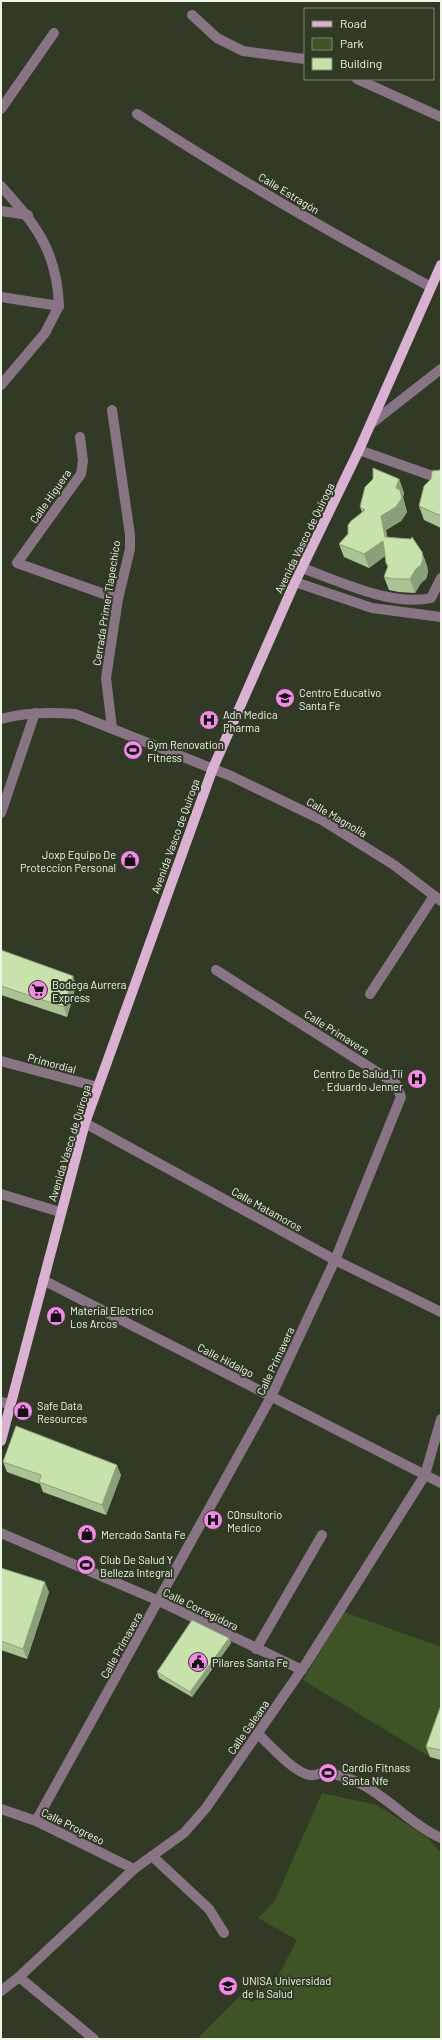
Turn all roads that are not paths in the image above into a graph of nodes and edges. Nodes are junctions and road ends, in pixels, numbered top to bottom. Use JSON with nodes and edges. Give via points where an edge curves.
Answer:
{"nodes":[{"id":1,"x":192,"y":15,"type":"dead end"},
{"id":2,"x":54,"y":33,"type":"dead end"},
{"id":3,"x":304,"y":59,"type":"edge"},
{"id":4,"x":358,"y":80,"type":"edge"},
{"id":5,"x":1,"y":109,"type":"edge"},
{"id":6,"x":137,"y":114,"type":"dead end"},
{"id":7,"x":441,"y":117,"type":"edge"},
{"id":8,"x":1,"y":186,"type":"edge"},
{"id":9,"x":1,"y":211,"type":"edge"},
{"id":10,"x":28,"y":215,"type":"junction"},
{"id":11,"x":441,"y":266,"type":"edge"},
{"id":12,"x":431,"y":287,"type":"junction"},
{"id":13,"x":1,"y":297,"type":"edge"},
{"id":14,"x":59,"y":306,"type":"junction"},
{"id":15,"x":1,"y":368,"type":"edge"},
{"id":16,"x":441,"y":369,"type":"edge"},
{"id":17,"x":12,"y":370,"type":"junction"},
{"id":18,"x":1,"y":384,"type":"edge"},
{"id":19,"x":112,"y":410,"type":"dead end"},
{"id":20,"x":372,"y":422,"type":"junction"},
{"id":21,"x":80,"y":437,"type":"dead end"},
{"id":22,"x":359,"y":450,"type":"junction"},
{"id":23,"x":441,"y":479,"type":"edge"},
{"id":24,"x":302,"y":568,"type":"junction"},
{"id":25,"x":441,"y":578,"type":"edge"},
{"id":26,"x":295,"y":582,"type":"junction"},
{"id":27,"x":118,"y":599,"type":"junction"},
{"id":28,"x":441,"y":617,"type":"edge"},
{"id":29,"x":35,"y":713,"type":"junction"},
{"id":30,"x":1,"y":719,"type":"edge"},
{"id":31,"x":112,"y":728,"type":"junction"},
{"id":32,"x":213,"y":768,"type":"junction"},
{"id":33,"x":1,"y":813,"type":"edge"},
{"id":34,"x":437,"y":899,"type":"edge"},
{"id":35,"x":216,"y":970,"type":"dead end"},
{"id":36,"x":370,"y":994,"type":"dead end"},
{"id":37,"x":1,"y":1061,"type":"edge"},
{"id":38,"x":98,"y":1087,"type":"junction"},
{"id":39,"x":85,"y":1123,"type":"junction"},
{"id":40,"x":1,"y":1194,"type":"edge"},
{"id":41,"x":60,"y":1212,"type":"junction"},
{"id":42,"x":335,"y":1260,"type":"junction"},
{"id":43,"x":42,"y":1280,"type":"junction"},
{"id":44,"x":441,"y":1312,"type":"edge"},
{"id":45,"x":272,"y":1397,"type":"junction"},
{"id":46,"x":6,"y":1403,"type":"edge"},
{"id":47,"x":441,"y":1419,"type":"edge"},
{"id":48,"x":1,"y":1441,"type":"edge"},
{"id":49,"x":425,"y":1475,"type":"junction"},
{"id":50,"x":441,"y":1483,"type":"edge"},
{"id":51,"x":1,"y":1534,"type":"edge"},
{"id":52,"x":322,"y":1535,"type":"dead end"},
{"id":53,"x":158,"y":1601,"type":"junction"},
{"id":54,"x":256,"y":1649,"type":"junction"},
{"id":55,"x":302,"y":1670,"type":"junction"},
{"id":56,"x":258,"y":1734,"type":"junction"},
{"id":57,"x":1,"y":1809,"type":"edge"},
{"id":58,"x":36,"y":1821,"type":"junction"},
{"id":59,"x":441,"y":1838,"type":"edge"},
{"id":60,"x":152,"y":1856,"type":"junction"},
{"id":61,"x":134,"y":1869,"type":"junction"},
{"id":62,"x":224,"y":1933,"type":"dead end"},
{"id":63,"x":20,"y":1977,"type":"junction"},
{"id":64,"x":1,"y":1992,"type":"edge"},
{"id":65,"x":94,"y":2039,"type":"edge"}],
"edges":[{"from":1,"to":3,"type":"street","via":[[217,38],[243,51]]},
{"from":2,"to":5,"type":"street"},
{"from":4,"to":7,"type":"street"},
{"from":6,"to":12,"type":"street","name":"Calle Estragón","via":[[187,147],[362,250]]},
{"from":8,"to":10,"type":"street"},
{"from":9,"to":10,"type":"street"},
{"from":10,"to":14,"type":"street","via":[[42,236],[54,267]]},
{"from":11,"to":12,"type":"main road","name":"Avenida Vasco de Quiroga"},
{"from":12,"to":20,"type":"main road","name":"Avenida Vasco de Quiroga"},
{"from":13,"to":14,"type":"street"},
{"from":14,"to":17,"type":"street","via":[[45,333]]},
{"from":15,"to":17,"type":"street"},
{"from":16,"to":20,"type":"street"},
{"from":17,"to":18,"type":"street"},
{"from":19,"to":27,"type":"street","name":"Cerrada Primer Tlapechico","via":[[130,535],[130,549]]},
{"from":20,"to":22,"type":"main road","name":"Avenida Vasco de Quiroga"},
{"from":21,"to":27,"type":"street","name":"Calle Higuera","via":[[83,461],[80,474],[17,563]]},
{"from":22,"to":23,"type":"street"},
{"from":22,"to":24,"type":"main road","name":"Avenida Vasco de Quiroga"},
{"from":24,"to":25,"type":"street","via":[[366,591],[395,598],[431,598]]},
{"from":24,"to":26,"type":"main road","name":"Avenida Vasco de Quiroga"},
{"from":26,"to":28,"type":"street","via":[[372,608]]},
{"from":26,"to":32,"type":"main road","name":"Avenida Vasco de Quiroga"},
{"from":27,"to":31,"type":"street","name":"Cerrada Primer Tlapechico","via":[[106,678]]},
{"from":29,"to":30,"type":"street","name":"Calle Magnolia"},
{"from":29,"to":31,"type":"street","name":"Calle Magnolia","via":[[74,714]]},
{"from":29,"to":33,"type":"street"},
{"from":31,"to":32,"type":"street","name":"Calle Magnolia"},
{"from":32,"to":34,"type":"street","name":"Calle Magnolia","via":[[322,820],[394,865]]},
{"from":32,"to":38,"type":"main road","name":"Avenida Vasco de Quiroga"},
{"from":34,"to":36,"type":"street"},
{"from":35,"to":42,"type":"street","name":"Calle Primavera","via":[[396,1084],[401,1096]]},
{"from":37,"to":38,"type":"street","name":"Primordial"},
{"from":38,"to":39,"type":"main road","name":"Avenida Vasco de Quiroga"},
{"from":39,"to":41,"type":"main road","name":"Avenida Vasco de Quiroga"},
{"from":39,"to":42,"type":"street","name":"Calle Matamoros"},
{"from":40,"to":41,"type":"street"},
{"from":41,"to":43,"type":"main road","name":"Avenida Vasco de Quiroga"},
{"from":42,"to":44,"type":"street","name":"Calle Matamoros"},
{"from":42,"to":45,"type":"street","name":"Calle Primavera"},
{"from":43,"to":45,"type":"street","name":"Calle Hidalgo"},
{"from":43,"to":46,"type":"main road","name":"Avenida Vasco de Quiroga"},
{"from":45,"to":49,"type":"street","name":"Calle Hidalgo"},
{"from":45,"to":53,"type":"street","name":"Calle Primavera"},
{"from":46,"to":48,"type":"main road","name":"Avenida Vasco de Quiroga"},
{"from":47,"to":49,"type":"street","name":"Calle Galeana"},
{"from":49,"to":50,"type":"street","name":"Calle Hidalgo"},
{"from":49,"to":55,"type":"street","name":"Calle Galeana"},
{"from":51,"to":53,"type":"street","name":"Calle Corregidora"},
{"from":52,"to":54,"type":"street"},
{"from":53,"to":54,"type":"street","name":"Calle Corregidora"},
{"from":53,"to":58,"type":"street","name":"Calle Primavera"},
{"from":54,"to":55,"type":"street","name":"Calle Corregidora"},
{"from":55,"to":56,"type":"street","name":"Calle Galeana"},
{"from":56,"to":59,"type":"street","via":[[295,1769],[310,1775],[338,1775],[361,1784],[383,1796],[424,1831]]},
{"from":56,"to":60,"type":"street","name":"Calle Galeana","via":[[206,1808],[184,1833]]},
{"from":57,"to":58,"type":"street","name":"Calle Progreso"},
{"from":58,"to":61,"type":"street","name":"Calle Progreso"},
{"from":60,"to":61,"type":"street","name":"Calle Galeana"},
{"from":60,"to":62,"type":"street","via":[[209,1909]]},
{"from":61,"to":63,"type":"street","name":"Calle Galeana"},
{"from":63,"to":64,"type":"street","name":"Calle Galeana"},
{"from":63,"to":65,"type":"street"}]}
